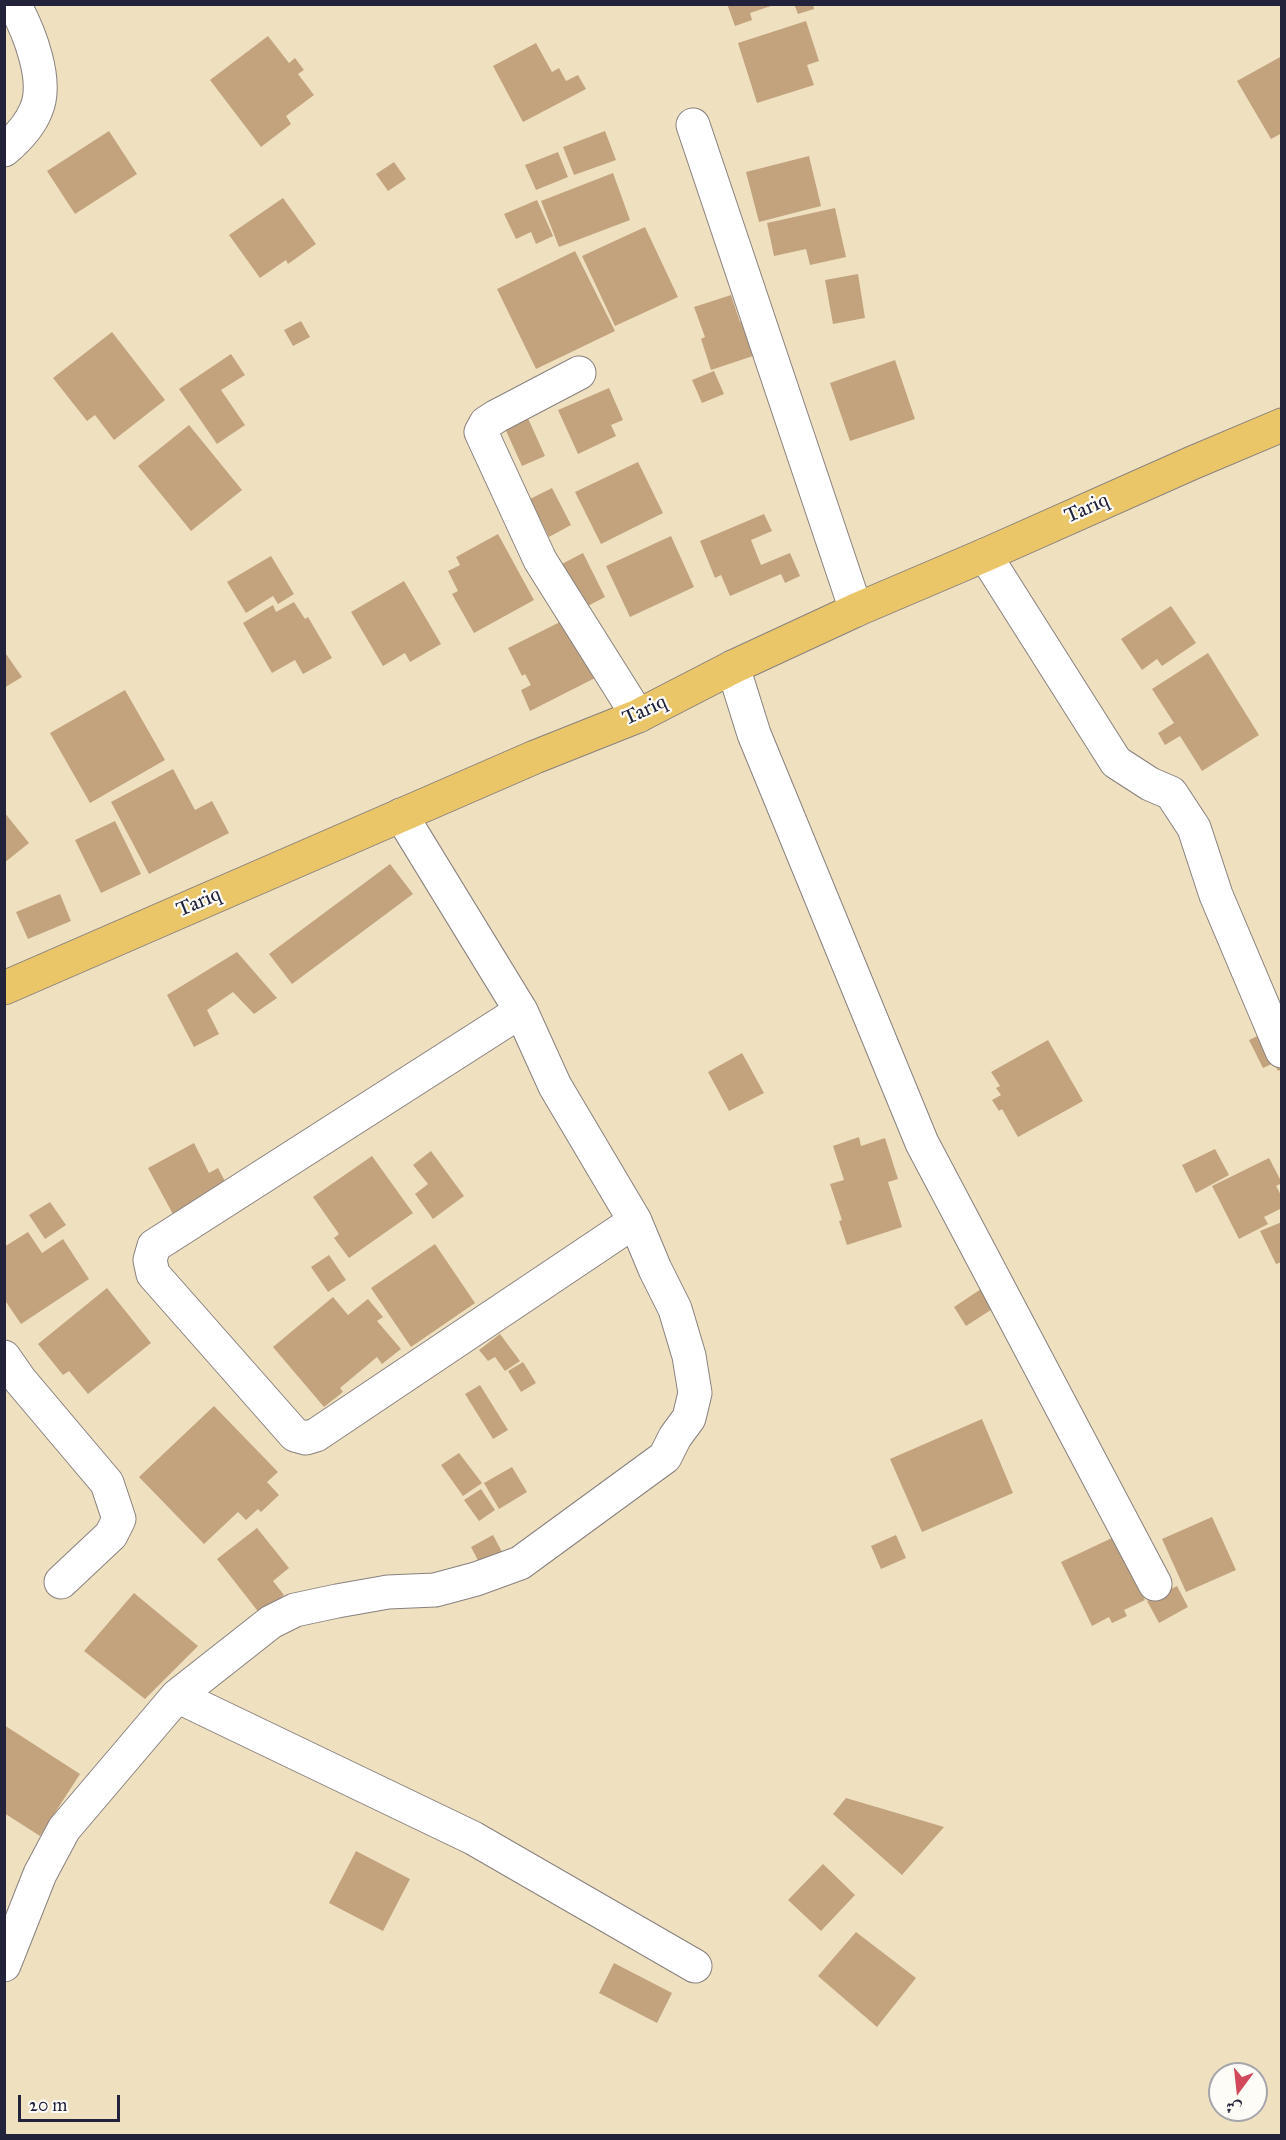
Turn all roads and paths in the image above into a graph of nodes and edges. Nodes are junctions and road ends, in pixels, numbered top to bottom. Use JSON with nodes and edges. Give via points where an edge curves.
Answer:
{"nodes":[{"id":1,"x":14,"y":4,"type":"edge"},
{"id":2,"x":693,"y":125,"type":"dead end"},
{"id":3,"x":4,"y":150,"type":"edge"},
{"id":4,"x":579,"y":373,"type":"dead end"},
{"id":5,"x":1281,"y":425,"type":"edge"},
{"id":6,"x":985,"y":555,"type":"junction"},
{"id":7,"x":856,"y":610,"type":"junction"},
{"id":8,"x":733,"y":667,"type":"junction"},
{"id":9,"x":638,"y":716,"type":"junction"},
{"id":10,"x":401,"y":815,"type":"junction"},
{"id":11,"x":4,"y":988,"type":"edge"},
{"id":12,"x":521,"y":1011,"type":"junction"},
{"id":13,"x":1281,"y":1051,"type":"edge"},
{"id":14,"x":635,"y":1221,"type":"junction"},
{"id":15,"x":4,"y":1357,"type":"edge"},
{"id":16,"x":61,"y":1582,"type":"dead end"},
{"id":17,"x":1155,"y":1584,"type":"dead end"},
{"id":18,"x":177,"y":1696,"type":"junction"},
{"id":19,"x":4,"y":1965,"type":"edge"},
{"id":20,"x":695,"y":1966,"type":"dead end"}],
"edges":[{"from":1,"to":3,"type":"street","via":[[25,24],[41,80],[37,110]]},
{"from":2,"to":7,"type":"street"},
{"from":4,"to":9,"type":"street","via":[[497,416],[481,432],[540,560]]},
{"from":5,"to":6,"type":"main road","name":"Tariq"},
{"from":6,"to":7,"type":"main road","name":"Tariq"},
{"from":6,"to":13,"type":"street","via":[[1116,762],[1171,794],[1194,828],[1216,896]]},
{"from":7,"to":8,"type":"main road","name":"Tariq"},
{"from":8,"to":9,"type":"main road","name":"Tariq"},
{"from":8,"to":17,"type":"street","via":[[754,734],[922,1143]]},
{"from":9,"to":10,"type":"main road","name":"Tariq"},
{"from":10,"to":11,"type":"main road","name":"Tariq"},
{"from":10,"to":12,"type":"street"},
{"from":12,"to":14,"type":"street","via":[[555,1086]]},
{"from":12,"to":14,"type":"street","via":[[154,1246],[150,1260],[153,1274],[295,1435],[306,1438]]},
{"from":14,"to":18,"type":"street","via":[[675,1309],[695,1393],[689,1418],[665,1457],[520,1563],[435,1590],[388,1592],[295,1610],[271,1622]]},
{"from":15,"to":16,"type":"street","via":[[107,1483],[119,1519],[111,1535]]},
{"from":18,"to":19,"type":"street","via":[[64,1829],[40,1874]]},
{"from":18,"to":20,"type":"street","via":[[473,1838]]}]}
